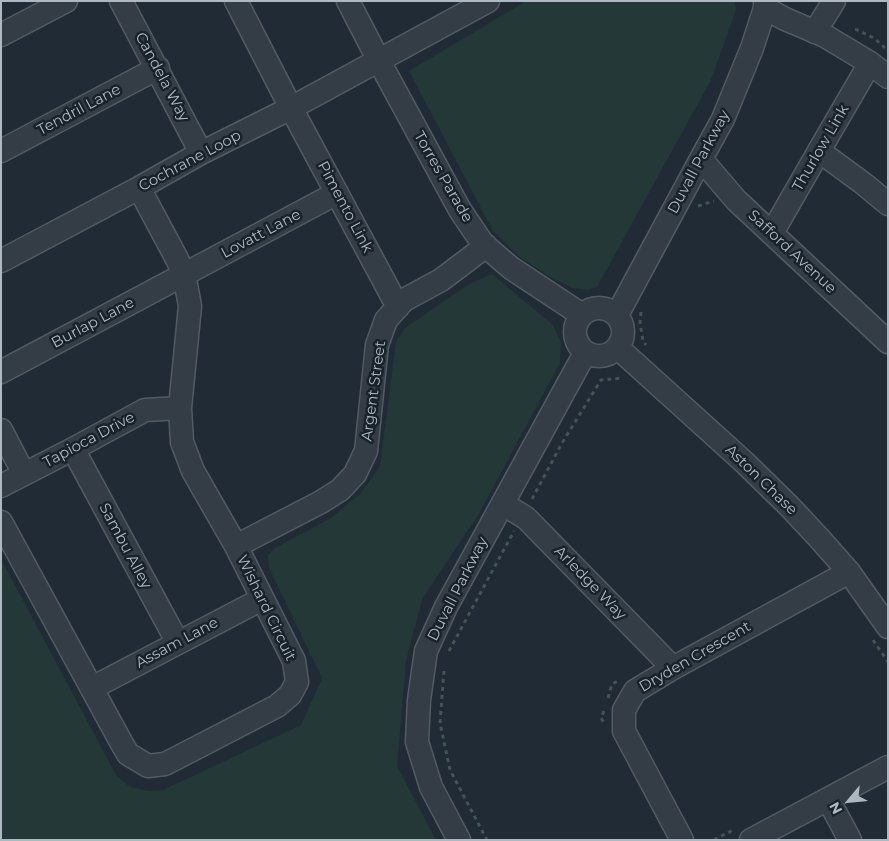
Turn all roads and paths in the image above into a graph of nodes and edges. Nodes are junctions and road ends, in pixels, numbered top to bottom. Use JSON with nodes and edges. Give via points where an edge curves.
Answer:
{"nodes":[{"id":1,"x":66,"y":1,"type":"edge"},
{"id":2,"x":121,"y":1,"type":"edge"},
{"id":3,"x":236,"y":1,"type":"edge"},
{"id":4,"x":348,"y":1,"type":"edge"},
{"id":5,"x":488,"y":1,"type":"edge"},
{"id":6,"x":834,"y":1,"type":"edge"},
{"id":7,"x":765,"y":5,"type":"edge"},
{"id":8,"x":816,"y":32,"type":"junction"},
{"id":9,"x":1,"y":35,"type":"edge"},
{"id":10,"x":378,"y":61,"type":"junction"},
{"id":11,"x":870,"y":63,"type":"junction"},
{"id":12,"x":158,"y":68,"type":"junction"},
{"id":13,"x":888,"y":77,"type":"edge"},
{"id":14,"x":291,"y":108,"type":"junction"},
{"id":15,"x":1,"y":151,"type":"edge"},
{"id":16,"x":819,"y":151,"type":"junction"},
{"id":17,"x":201,"y":152,"type":"junction"},
{"id":18,"x":701,"y":159,"type":"junction"},
{"id":19,"x":139,"y":188,"type":"junction"},
{"id":20,"x":337,"y":193,"type":"junction"},
{"id":21,"x":714,"y":201,"type":"dead end"},
{"id":22,"x":888,"y":204,"type":"edge"},
{"id":23,"x":693,"y":207,"type":"dead end"},
{"id":24,"x":772,"y":233,"type":"junction"},
{"id":25,"x":486,"y":246,"type":"junction"},
{"id":26,"x":1,"y":261,"type":"edge"},
{"id":27,"x":184,"y":274,"type":"junction"},
{"id":28,"x":642,"y":305,"type":"dead end"},
{"id":29,"x":398,"y":307,"type":"junction"},
{"id":30,"x":582,"y":315,"type":"junction"},
{"id":31,"x":617,"y":315,"type":"junction"},
{"id":32,"x":888,"y":342,"type":"edge"},
{"id":33,"x":618,"y":348,"type":"junction"},
{"id":34,"x":647,"y":348,"type":"dead end"},
{"id":35,"x":585,"y":353,"type":"junction"},
{"id":36,"x":1,"y":372,"type":"edge"},
{"id":37,"x":626,"y":380,"type":"dead end"},
{"id":38,"x":180,"y":408,"type":"junction"},
{"id":39,"x":1,"y":430,"type":"edge"},
{"id":40,"x":73,"y":449,"type":"junction"},
{"id":41,"x":24,"y":474,"type":"junction"},
{"id":42,"x":1,"y":486,"type":"edge"},
{"id":43,"x":503,"y":504,"type":"junction"},
{"id":44,"x":522,"y":516,"type":"junction"},
{"id":45,"x":1,"y":522,"type":"edge"},
{"id":46,"x":236,"y":546,"type":"junction"},
{"id":47,"x":849,"y":572,"type":"junction"},
{"id":48,"x":262,"y":599,"type":"junction"},
{"id":49,"x":880,"y":633,"type":"edge"},
{"id":50,"x":178,"y":643,"type":"junction"},
{"id":51,"x":446,"y":658,"type":"dead end"},
{"id":52,"x":888,"y":662,"type":"edge"},
{"id":53,"x":445,"y":667,"type":"dead end"},
{"id":54,"x":673,"y":668,"type":"junction"},
{"id":55,"x":92,"y":688,"type":"junction"},
{"id":56,"x":888,"y":766,"type":"edge"},
{"id":57,"x":828,"y":799,"type":"junction"},
{"id":58,"x":459,"y":840,"type":"edge"},
{"id":59,"x":487,"y":840,"type":"edge"},
{"id":60,"x":682,"y":840,"type":"edge"},
{"id":61,"x":751,"y":840,"type":"edge"},
{"id":62,"x":850,"y":840,"type":"edge"}],
"edges":[{"from":1,"to":9,"type":"street"},
{"from":2,"to":12,"type":"street","name":"Candela Way"},
{"from":3,"to":14,"type":"street","name":"Pimento Link"},
{"from":4,"to":10,"type":"street","name":"Torres Parade"},
{"from":5,"to":10,"type":"street","name":"Cochrane Loop"},
{"from":6,"to":8,"type":"street"},
{"from":7,"to":8,"type":"street","via":[[785,19]]},
{"from":7,"to":18,"type":"street","name":"Duvall Parkway","via":[[724,119]]},
{"from":8,"to":11,"type":"street"},
{"from":10,"to":14,"type":"street","name":"Cochrane Loop"},
{"from":10,"to":25,"type":"street","name":"Torres Parade","via":[[460,210]]},
{"from":11,"to":13,"type":"street"},
{"from":11,"to":16,"type":"street","name":"Thurlow Link"},
{"from":12,"to":15,"type":"street","name":"Tendril Lane"},
{"from":12,"to":17,"type":"street","name":"Candela Way"},
{"from":14,"to":17,"type":"street","name":"Cochrane Loop"},
{"from":14,"to":20,"type":"street","name":"Pimento Link"},
{"from":16,"to":22,"type":"street"},
{"from":16,"to":24,"type":"street","name":"Thurlow Link"},
{"from":17,"to":19,"type":"street","name":"Cochrane Loop"},
{"from":18,"to":24,"type":"street","name":"Safford Avenue","via":[[736,200]]},
{"from":18,"to":31,"type":"street","name":"Duvall Parkway"},
{"from":19,"to":26,"type":"street","name":"Cochrane Loop"},
{"from":19,"to":27,"type":"street","name":"Wishard Circuit"},
{"from":20,"to":27,"type":"street","name":"Lovatt Lane"},
{"from":20,"to":29,"type":"street","name":"Pimento Link"},
{"from":21,"to":23,"type":"path"},
{"from":24,"to":32,"type":"street","name":"Safford Avenue"},
{"from":25,"to":29,"type":"street","name":"Argent Street"},
{"from":25,"to":30,"type":"street","name":"Torres Parade","via":[[511,268]]},
{"from":27,"to":36,"type":"street","name":"Burlap Lane"},
{"from":27,"to":38,"type":"street","name":"Wishard Circuit","via":[[190,306]]},
{"from":28,"to":34,"type":"path","via":[[640,322]]},
{"from":29,"to":46,"type":"street","name":"Argent Street","via":[[386,320],[377,345],[366,451],[355,474],[340,490],[321,502]]},
{"from":30,"to":31,"type":"street","via":[[596,308],[606,308]]},
{"from":30,"to":35,"type":"street","via":[[574,335]]},
{"from":31,"to":33,"type":"street","via":[[624,328]]},
{"from":33,"to":35,"type":"street","via":[[602,357]]},
{"from":33,"to":47,"type":"street","name":"Aston Chase","via":[[744,462]]},
{"from":35,"to":43,"type":"street","name":"Duvall Parkway"},
{"from":37,"to":44,"type":"path","via":[[620,377],[601,380]]},
{"from":38,"to":40,"type":"street","name":"Tapioca Drive","via":[[145,410]]},
{"from":38,"to":46,"type":"street","name":"Wishard Circuit","via":[[182,442],[193,471]]},
{"from":39,"to":41,"type":"street"},
{"from":40,"to":41,"type":"street","name":"Tapioca Drive"},
{"from":40,"to":50,"type":"street","name":"Sambu Alley"},
{"from":41,"to":42,"type":"street","name":"Tapioca Drive"},
{"from":43,"to":44,"type":"street","name":"Arledge Way"},
{"from":43,"to":58,"type":"street","name":"Duvall Parkway","via":[[446,607],[426,651],[418,700],[417,742],[431,787]]},
{"from":44,"to":51,"type":"path"},
{"from":44,"to":54,"type":"street","name":"Arledge Way"},
{"from":45,"to":55,"type":"street","name":"Wishard Circuit"},
{"from":46,"to":48,"type":"street","name":"Wishard Circuit"},
{"from":47,"to":49,"type":"street","name":"Aston Chase"},
{"from":47,"to":54,"type":"street","name":"Dryden Crescent"},
{"from":48,"to":50,"type":"street","name":"Assam Lane"},
{"from":48,"to":55,"type":"street","name":"Wishard Circuit","via":[[294,662],[297,682],[290,695],[277,706],[165,764],[148,766],[128,754]]},
{"from":49,"to":52,"type":"path"},
{"from":50,"to":55,"type":"street","name":"Assam Lane"},
{"from":53,"to":59,"type":"path","via":[[440,723],[450,770]]},
{"from":54,"to":60,"type":"street","name":"Dryden Crescent","via":[[635,691],[624,710],[624,731]]},
{"from":56,"to":57,"type":"street"},
{"from":57,"to":61,"type":"street"},
{"from":57,"to":62,"type":"street"}]}
